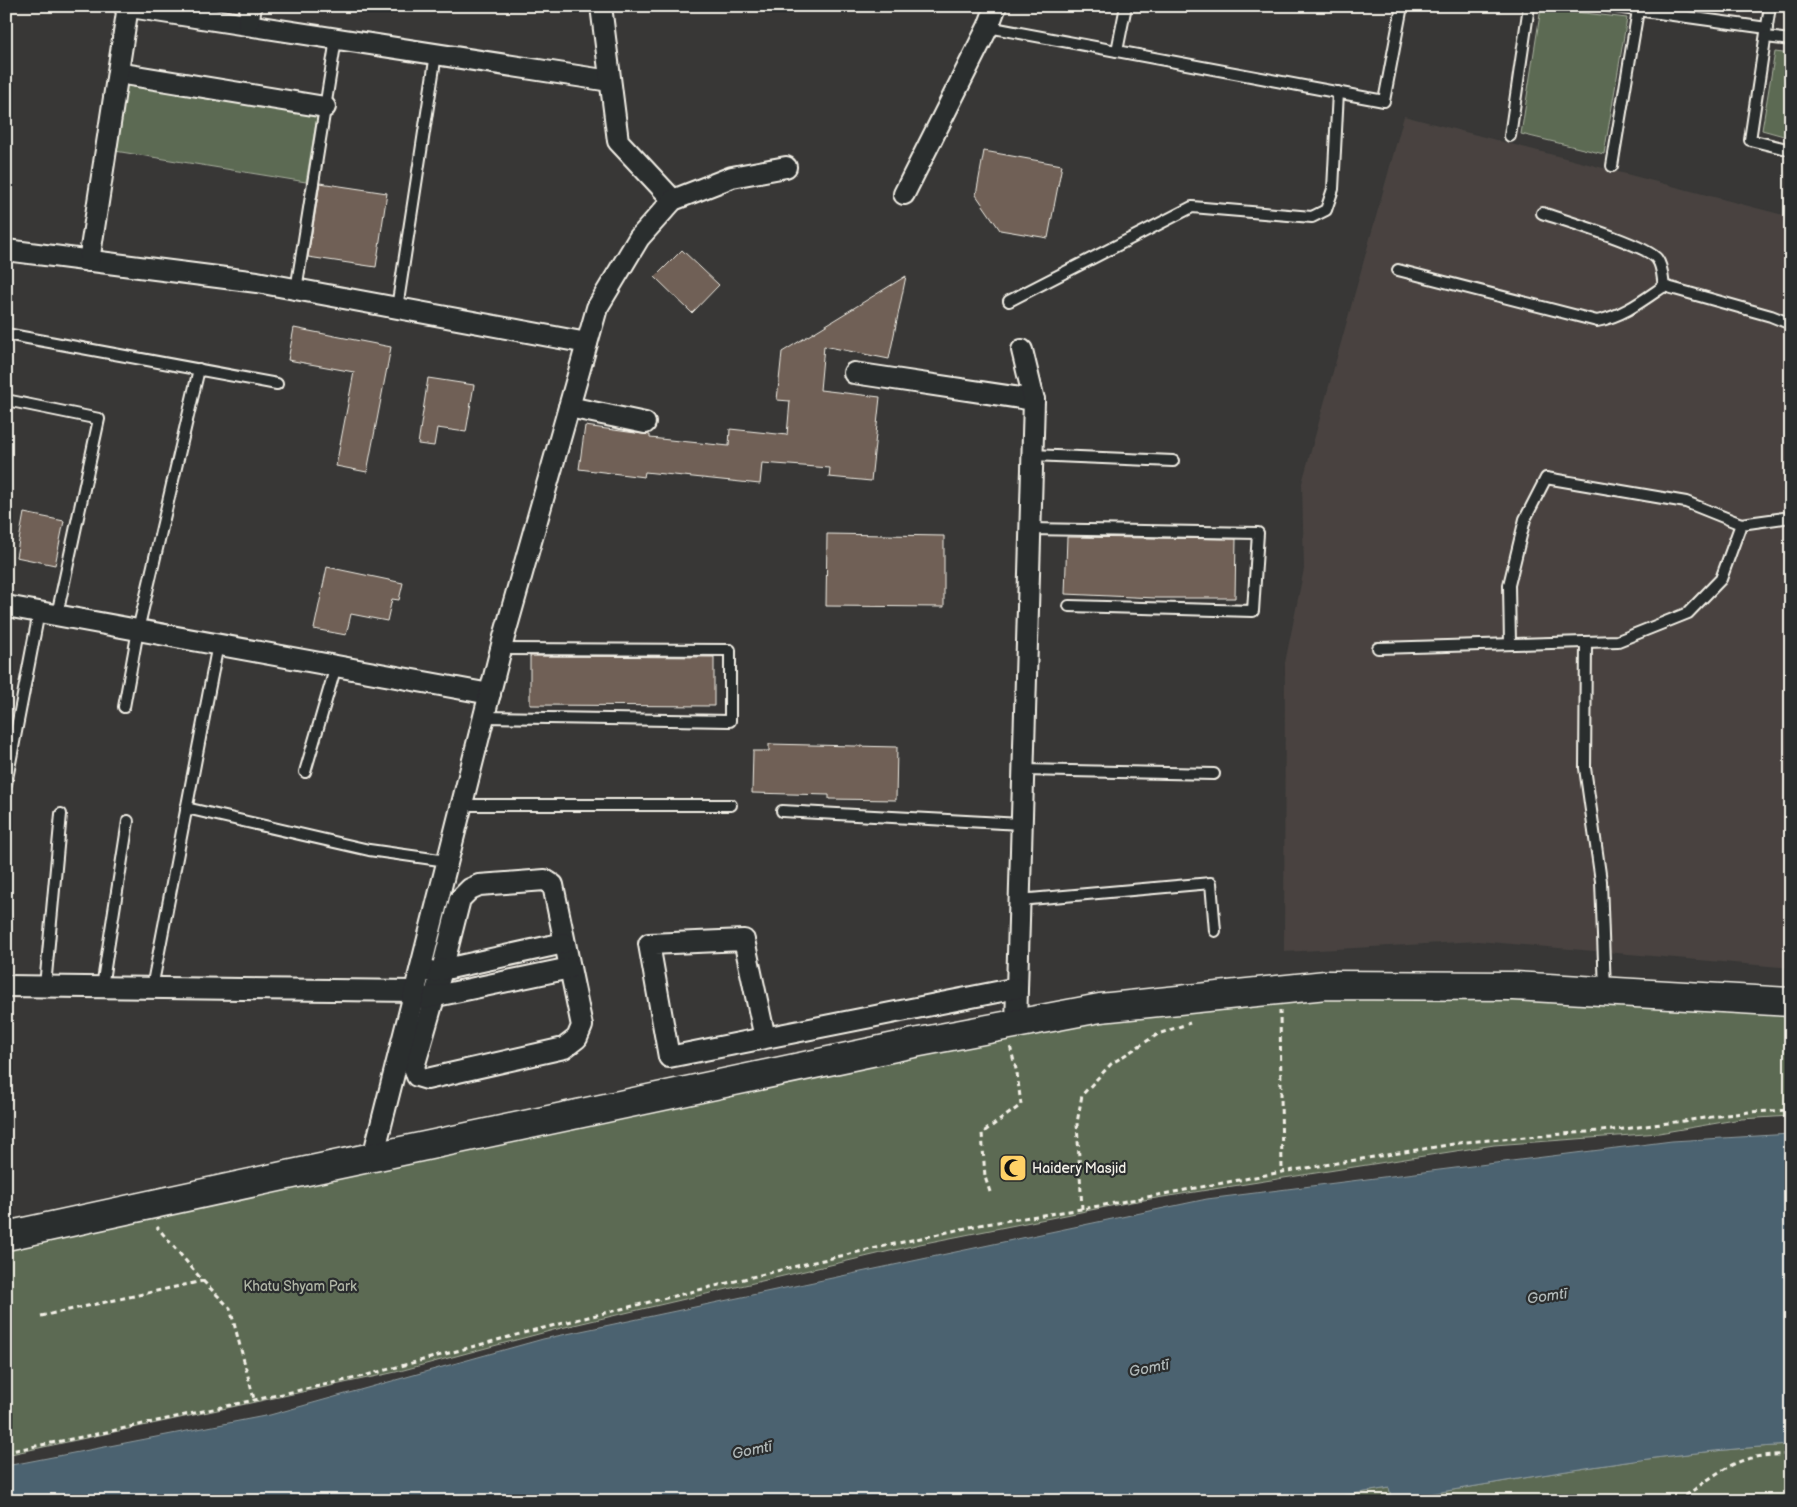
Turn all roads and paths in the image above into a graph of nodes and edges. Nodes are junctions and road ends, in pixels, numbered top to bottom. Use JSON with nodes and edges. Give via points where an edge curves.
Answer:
{"nodes":[{"id":1,"x":127,"y":6,"type":"edge"},
{"id":2,"x":601,"y":6,"type":"edge"},
{"id":3,"x":996,"y":6,"type":"edge"},
{"id":4,"x":1126,"y":6,"type":"edge"},
{"id":5,"x":1402,"y":6,"type":"edge"},
{"id":6,"x":1529,"y":6,"type":"edge"},
{"id":7,"x":1608,"y":6,"type":"edge"},
{"id":8,"x":1770,"y":6,"type":"edge"},
{"id":9,"x":1638,"y":10,"type":"junction"},
{"id":10,"x":249,"y":16,"type":"edge"},
{"id":11,"x":988,"y":27,"type":"junction"},
{"id":12,"x":1766,"y":32,"type":"junction"},
{"id":13,"x":336,"y":39,"type":"junction"},
{"id":14,"x":1791,"y":40,"type":"edge"},
{"id":15,"x":1117,"y":51,"type":"junction"},
{"id":16,"x":436,"y":54,"type":"junction"},
{"id":17,"x":118,"y":73,"type":"junction"},
{"id":18,"x":610,"y":81,"type":"junction"},
{"id":19,"x":1338,"y":92,"type":"junction"},
{"id":20,"x":324,"y":107,"type":"junction"},
{"id":21,"x":1510,"y":136,"type":"dead end"},
{"id":22,"x":1791,"y":150,"type":"edge"},
{"id":23,"x":1612,"y":166,"type":"dead end"},
{"id":24,"x":786,"y":167,"type":"dead end"},
{"id":25,"x":904,"y":194,"type":"dead end"},
{"id":26,"x":673,"y":200,"type":"junction"},
{"id":27,"x":1542,"y":213,"type":"dead end"},
{"id":28,"x":6,"y":250,"type":"edge"},
{"id":29,"x":89,"y":261,"type":"junction"},
{"id":30,"x":1398,"y":270,"type":"dead end"},
{"id":31,"x":1664,"y":286,"type":"junction"},
{"id":32,"x":296,"y":290,"type":"junction"},
{"id":33,"x":1009,"y":302,"type":"dead end"},
{"id":34,"x":398,"y":308,"type":"junction"},
{"id":35,"x":1791,"y":324,"type":"edge"},
{"id":36,"x":6,"y":334,"type":"edge"},
{"id":37,"x":587,"y":343,"type":"junction"},
{"id":38,"x":1022,"y":350,"type":"dead end"},
{"id":39,"x":200,"y":369,"type":"junction"},
{"id":40,"x":854,"y":373,"type":"dead end"},
{"id":41,"x":277,"y":384,"type":"dead end"},
{"id":42,"x":6,"y":400,"type":"edge"},
{"id":43,"x":1034,"y":400,"type":"junction"},
{"id":44,"x":569,"y":407,"type":"junction"},
{"id":45,"x":645,"y":424,"type":"dead end"},
{"id":46,"x":1032,"y":455,"type":"junction"},
{"id":47,"x":1173,"y":461,"type":"dead end"},
{"id":48,"x":1791,"y":517,"type":"edge"},
{"id":49,"x":1741,"y":524,"type":"junction"},
{"id":50,"x":1030,"y":528,"type":"junction"},
{"id":51,"x":6,"y":606,"type":"edge"},
{"id":52,"x":1069,"y":606,"type":"dead end"},
{"id":53,"x":48,"y":614,"type":"junction"},
{"id":54,"x":138,"y":630,"type":"junction"},
{"id":55,"x":1586,"y":642,"type":"junction"},
{"id":56,"x":218,"y":644,"type":"junction"},
{"id":57,"x":1510,"y":644,"type":"junction"},
{"id":58,"x":501,"y":648,"type":"junction"},
{"id":59,"x":1378,"y":648,"type":"dead end"},
{"id":60,"x":336,"y":666,"type":"junction"},
{"id":61,"x":490,"y":694,"type":"junction"},
{"id":62,"x":124,"y":707,"type":"dead end"},
{"id":63,"x":484,"y":717,"type":"junction"},
{"id":64,"x":8,"y":769,"type":"edge"},
{"id":65,"x":1023,"y":770,"type":"junction"},
{"id":66,"x":305,"y":772,"type":"dead end"},
{"id":67,"x":1214,"y":774,"type":"dead end"},
{"id":68,"x":6,"y":784,"type":"edge"},
{"id":69,"x":462,"y":805,"type":"junction"},
{"id":70,"x":731,"y":805,"type":"dead end"},
{"id":71,"x":186,"y":808,"type":"junction"},
{"id":72,"x":782,"y":812,"type":"dead end"},
{"id":73,"x":61,"y":814,"type":"dead end"},
{"id":74,"x":128,"y":821,"type":"dead end"},
{"id":75,"x":1021,"y":824,"type":"junction"},
{"id":76,"x":447,"y":861,"type":"junction"},
{"id":77,"x":1019,"y":900,"type":"junction"},
{"id":78,"x":1215,"y":931,"type":"dead end"},
{"id":79,"x":564,"y":943,"type":"junction"},
{"id":80,"x":570,"y":968,"type":"junction"},
{"id":81,"x":442,"y":970,"type":"junction"},
{"id":82,"x":6,"y":986,"type":"edge"},
{"id":83,"x":45,"y":986,"type":"junction"},
{"id":84,"x":102,"y":987,"type":"junction"},
{"id":85,"x":152,"y":988,"type":"junction"},
{"id":86,"x":1017,"y":988,"type":"junction"},
{"id":87,"x":1280,"y":990,"type":"junction"},
{"id":88,"x":420,"y":991,"type":"junction"},
{"id":89,"x":1605,"y":991,"type":"junction"},
{"id":90,"x":1791,"y":1002,"type":"edge"},
{"id":91,"x":1195,"y":1021,"type":"dead end"},
{"id":92,"x":1010,"y":1025,"type":"junction"},
{"id":93,"x":765,"y":1038,"type":"junction"},
{"id":94,"x":1791,"y":1110,"type":"edge"},
{"id":95,"x":372,"y":1157,"type":"junction"},
{"id":96,"x":1282,"y":1172,"type":"junction"},
{"id":97,"x":990,"y":1192,"type":"dead end"},
{"id":98,"x":140,"y":1207,"type":"junction"},
{"id":99,"x":1082,"y":1209,"type":"junction"},
{"id":100,"x":6,"y":1236,"type":"edge"},
{"id":101,"x":203,"y":1281,"type":"junction"},
{"id":102,"x":41,"y":1316,"type":"dead end"},
{"id":103,"x":254,"y":1400,"type":"junction"},
{"id":104,"x":6,"y":1452,"type":"edge"},
{"id":105,"x":1791,"y":1454,"type":"edge"},
{"id":106,"x":1678,"y":1501,"type":"edge"}],
"edges":[{"from":1,"to":10,"type":"street"},
{"from":1,"to":17,"type":"street"},
{"from":2,"to":18,"type":"street"},
{"from":3,"to":11,"type":"street"},
{"from":4,"to":15,"type":"lane"},
{"from":5,"to":19,"type":"lane","via":[[1384,101]]},
{"from":6,"to":21,"type":"lane"},
{"from":7,"to":9,"type":"lane"},
{"from":8,"to":12,"type":"lane"},
{"from":9,"to":12,"type":"lane"},
{"from":9,"to":23,"type":"lane"},
{"from":10,"to":13,"type":"street"},
{"from":11,"to":15,"type":"lane"},
{"from":11,"to":25,"type":"street"},
{"from":12,"to":14,"type":"lane"},
{"from":12,"to":22,"type":"lane","via":[[1750,140]]},
{"from":13,"to":16,"type":"street"},
{"from":13,"to":20,"type":"lane"},
{"from":15,"to":19,"type":"lane"},
{"from":16,"to":18,"type":"street"},
{"from":16,"to":34,"type":"lane"},
{"from":17,"to":20,"type":"street"},
{"from":17,"to":29,"type":"street"},
{"from":18,"to":26,"type":"street","via":[[618,141]]},
{"from":19,"to":33,"type":"lane","via":[[1333,189],[1326,210],[1312,217],[1192,207]]},
{"from":20,"to":32,"type":"lane"},
{"from":24,"to":26,"type":"street","via":[[732,177]]},
{"from":26,"to":37,"type":"street","via":[[639,238],[597,308]]},
{"from":27,"to":31,"type":"lane","via":[[1642,248],[1657,258]]},
{"from":28,"to":29,"type":"street"},
{"from":29,"to":32,"type":"street","via":[[257,282]]},
{"from":30,"to":31,"type":"lane","via":[[1597,321],[1624,313]]},
{"from":31,"to":35,"type":"lane"},
{"from":32,"to":34,"type":"street"},
{"from":34,"to":37,"type":"street"},
{"from":36,"to":39,"type":"lane"},
{"from":37,"to":44,"type":"street"},
{"from":38,"to":43,"type":"street"},
{"from":39,"to":41,"type":"lane"},
{"from":39,"to":54,"type":"lane"},
{"from":40,"to":43,"type":"street"},
{"from":42,"to":53,"type":"lane","via":[[99,419]]},
{"from":43,"to":46,"type":"street"},
{"from":44,"to":45,"type":"street"},
{"from":44,"to":58,"type":"street"},
{"from":46,"to":47,"type":"lane"},
{"from":46,"to":50,"type":"street"},
{"from":48,"to":49,"type":"lane"},
{"from":49,"to":55,"type":"lane","via":[[1721,580],[1688,613],[1618,641]]},
{"from":49,"to":57,"type":"lane","via":[[1686,502],[1546,478],[1526,519],[1509,585]]},
{"from":50,"to":52,"type":"lane","via":[[1258,533],[1253,610]]},
{"from":50,"to":65,"type":"street"},
{"from":51,"to":53,"type":"street"},
{"from":53,"to":54,"type":"street"},
{"from":53,"to":64,"type":"lane"},
{"from":54,"to":56,"type":"street"},
{"from":54,"to":62,"type":"lane"},
{"from":55,"to":57,"type":"lane"},
{"from":55,"to":89,"type":"lane","via":[[1585,768],[1601,881]]},
{"from":56,"to":60,"type":"street"},
{"from":56,"to":71,"type":"lane"},
{"from":57,"to":59,"type":"lane"},
{"from":58,"to":61,"type":"street"},
{"from":58,"to":63,"type":"lane","via":[[730,650],[730,722]]},
{"from":60,"to":61,"type":"street"},
{"from":60,"to":66,"type":"lane"},
{"from":61,"to":63,"type":"street"},
{"from":63,"to":69,"type":"street"},
{"from":64,"to":68,"type":"lane"},
{"from":65,"to":67,"type":"lane"},
{"from":65,"to":75,"type":"street"},
{"from":69,"to":70,"type":"lane"},
{"from":69,"to":76,"type":"street"},
{"from":71,"to":76,"type":"lane","via":[[368,850]]},
{"from":71,"to":85,"type":"lane"},
{"from":72,"to":75,"type":"lane"},
{"from":73,"to":83,"type":"lane"},
{"from":74,"to":84,"type":"lane"},
{"from":75,"to":77,"type":"street"},
{"from":76,"to":88,"type":"street"},
{"from":77,"to":78,"type":"lane","via":[[1211,882]]},
{"from":77,"to":86,"type":"street"},
{"from":79,"to":80,"type":"street"},
{"from":79,"to":81,"type":"street"},
{"from":79,"to":81,"type":"street","via":[[553,885],[545,880],[479,885],[460,899]]},
{"from":80,"to":88,"type":"street"},
{"from":80,"to":88,"type":"street","via":[[582,1026],[577,1038],[564,1048],[427,1079],[417,1076],[414,1067]]},
{"from":81,"to":88,"type":"street"},
{"from":82,"to":83,"type":"street"},
{"from":83,"to":84,"type":"street"},
{"from":84,"to":85,"type":"street"},
{"from":85,"to":88,"type":"street"},
{"from":86,"to":92,"type":"street"},
{"from":86,"to":93,"type":"street"},
{"from":87,"to":89,"type":"street","via":[[1336,985],[1514,986]]},
{"from":87,"to":92,"type":"street","via":[[1100,1008]]},
{"from":87,"to":96,"type":"path"},
{"from":88,"to":95,"type":"street"},
{"from":89,"to":90,"type":"street"},
{"from":91,"to":99,"type":"path","via":[[1158,1034],[1111,1064],[1082,1095],[1077,1123]]},
{"from":92,"to":95,"type":"street"},
{"from":92,"to":97,"type":"path","via":[[1021,1105],[982,1134],[985,1177]]},
{"from":93,"to":93,"type":"street","via":[[669,1057],[649,944],[744,940]]},
{"from":94,"to":96,"type":"path","via":[[1740,1113],[1624,1129],[1466,1142]]},
{"from":95,"to":98,"type":"street"},
{"from":96,"to":99,"type":"path"},
{"from":98,"to":100,"type":"street"},
{"from":98,"to":101,"type":"path"},
{"from":99,"to":103,"type":"path","via":[[979,1225],[815,1262],[356,1378]]},
{"from":101,"to":102,"type":"path"},
{"from":101,"to":103,"type":"path","via":[[230,1308]]},
{"from":103,"to":104,"type":"path"},
{"from":105,"to":106,"type":"path","via":[[1744,1460]]}]}
